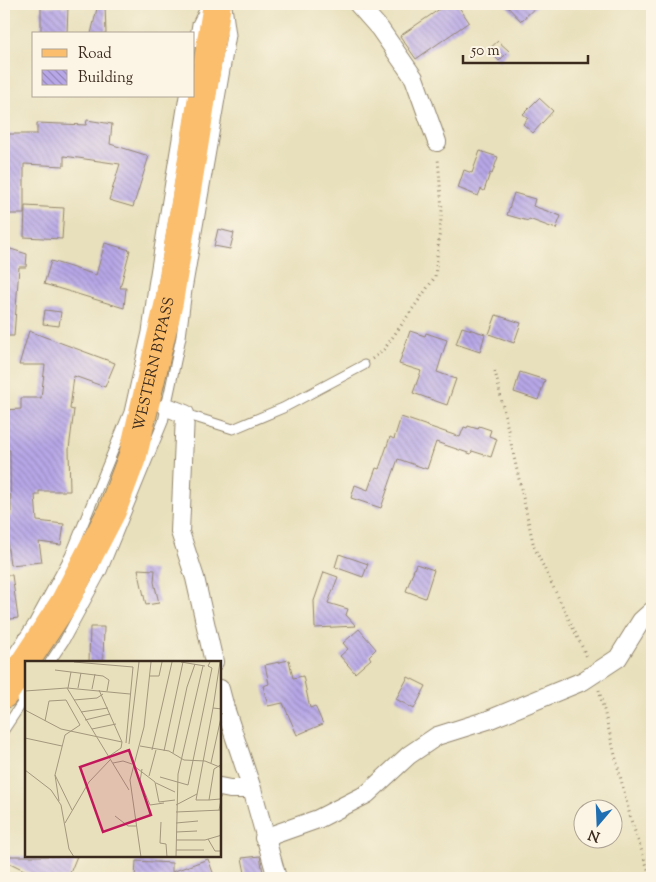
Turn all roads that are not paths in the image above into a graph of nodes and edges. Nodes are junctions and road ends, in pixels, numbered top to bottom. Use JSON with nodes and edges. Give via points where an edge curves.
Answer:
{"nodes":[{"id":1,"x":207,"y":4,"type":"edge"},
{"id":2,"x":217,"y":4,"type":"edge"},
{"id":3,"x":227,"y":4,"type":"edge"},
{"id":4,"x":358,"y":4,"type":"edge"},
{"id":5,"x":195,"y":36,"type":"edge"},
{"id":6,"x":184,"y":98,"type":"edge"},
{"id":7,"x":437,"y":142,"type":"road end"},
{"id":8,"x":364,"y":365,"type":"road end"},
{"id":9,"x":167,"y":407,"type":"junction"},
{"id":10,"x":185,"y":414,"type":"junction"},
{"id":11,"x":652,"y":611,"type":"edge"},
{"id":12,"x":37,"y":661,"type":"edge"},
{"id":13,"x":51,"y":661,"type":"edge"},
{"id":14,"x":214,"y":661,"type":"edge"},
{"id":15,"x":4,"y":667,"type":"edge"},
{"id":16,"x":221,"y":693,"type":"edge"},
{"id":17,"x":20,"y":697,"type":"edge"},
{"id":18,"x":4,"y":730,"type":"edge"},
{"id":19,"x":221,"y":786,"type":"edge"},
{"id":20,"x":252,"y":789,"type":"junction"},
{"id":21,"x":264,"y":838,"type":"junction"},
{"id":22,"x":277,"y":878,"type":"edge"}],
"edges":[{"from":1,"to":5,"type":"lane"},
{"from":2,"to":12,"type":"main road","name":"WESTERN BYPASS","via":[[169,302],[133,455],[112,511]]},
{"from":3,"to":9,"type":"lane","via":[[231,35],[187,290],[182,337]]},
{"from":4,"to":7,"type":"street","via":[[414,78]]},
{"from":6,"to":15,"type":"lane","via":[[147,332],[130,412],[70,556],[34,622]]},
{"from":8,"to":10,"type":"lane","via":[[283,408],[233,428]]},
{"from":9,"to":10,"type":"street"},
{"from":9,"to":13,"type":"lane","via":[[102,571]]},
{"from":10,"to":14,"type":"street","via":[[180,532],[195,578]]},
{"from":11,"to":21,"type":"street","via":[[641,621],[618,658],[583,681],[533,703],[437,736],[409,755],[366,794],[318,819]]},
{"from":16,"to":20,"type":"street"},
{"from":17,"to":18,"type":"lane"},
{"from":19,"to":20,"type":"street"},
{"from":20,"to":21,"type":"street"},
{"from":21,"to":22,"type":"street"}]}
